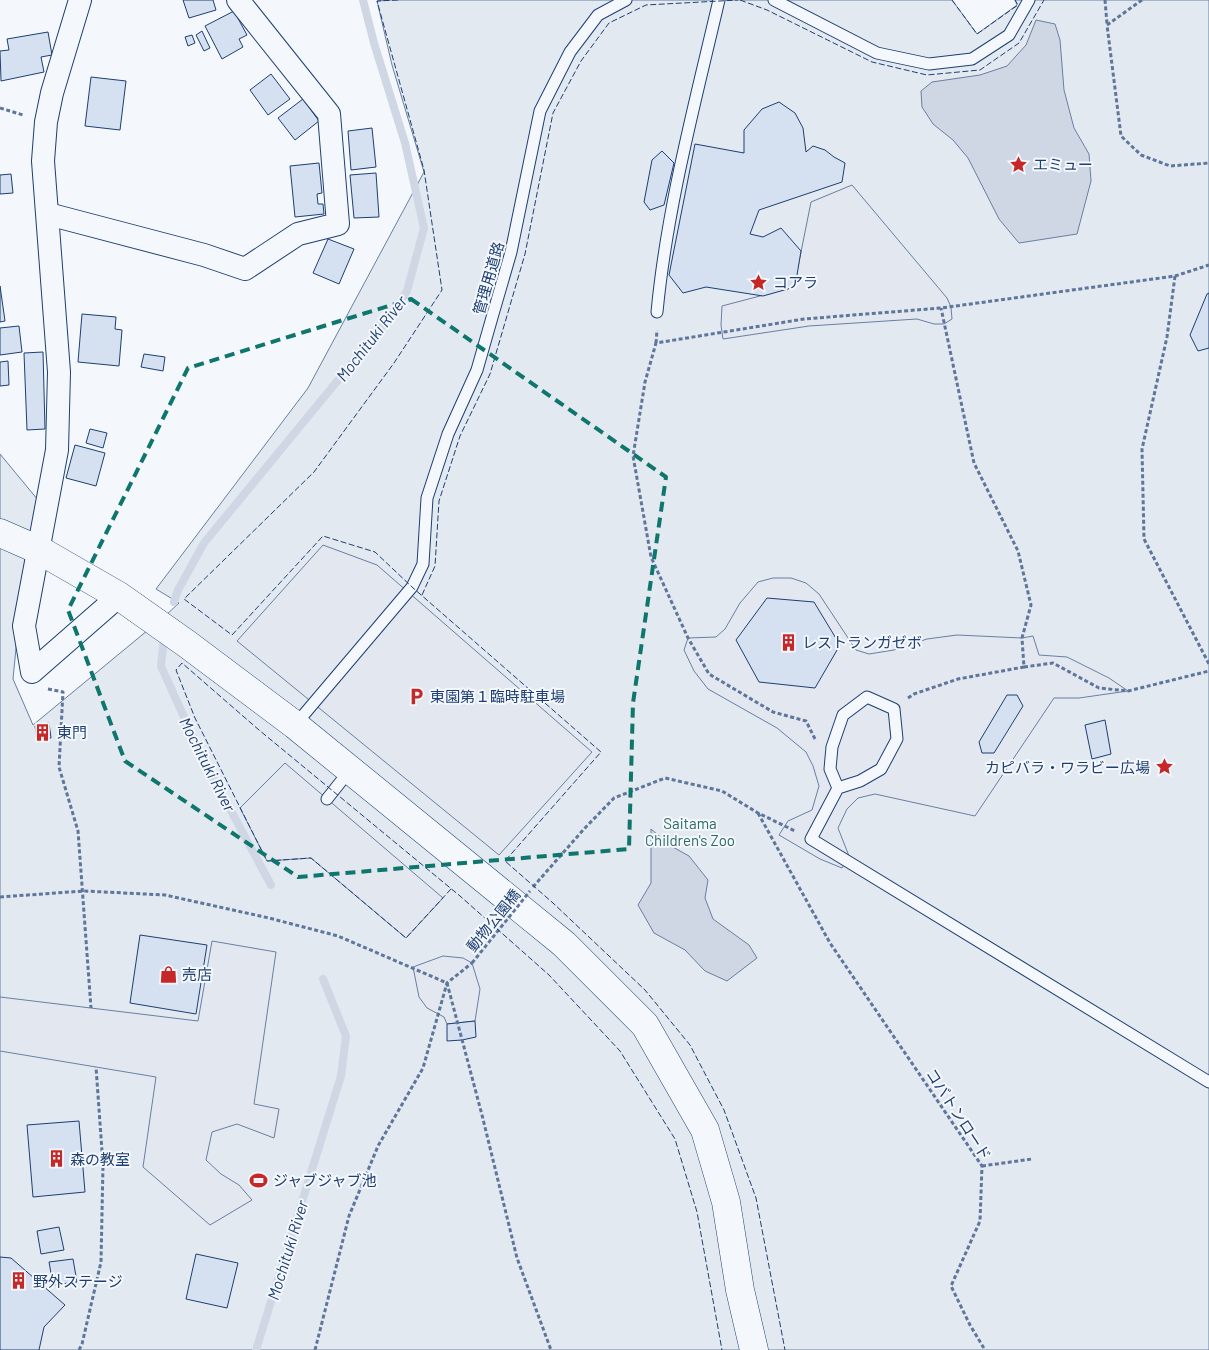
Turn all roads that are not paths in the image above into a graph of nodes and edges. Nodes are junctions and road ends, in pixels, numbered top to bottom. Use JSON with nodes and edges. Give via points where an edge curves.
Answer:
{"nodes":[{"id":1,"x":80,"y":0,"type":"edge"},
{"id":2,"x":238,"y":0,"type":"edge"},
{"id":3,"x":626,"y":0,"type":"edge"},
{"id":4,"x":719,"y":0,"type":"edge"},
{"id":5,"x":774,"y":0,"type":"edge"},
{"id":6,"x":1029,"y":0,"type":"edge"},
{"id":7,"x":48,"y":214,"type":"junction"},
{"id":8,"x":657,"y":312,"type":"dead end"},
{"id":9,"x":0,"y":533,"type":"edge"},
{"id":10,"x":40,"y":550,"type":"junction"},
{"id":11,"x":118,"y":596,"type":"junction"},
{"id":12,"x":295,"y":725,"type":"junction"},
{"id":13,"x":350,"y":770,"type":"junction"},
{"id":14,"x":838,"y":788,"type":"junction"},
{"id":15,"x":327,"y":799,"type":"dead end"},
{"id":16,"x":1209,"y":1082,"type":"edge"},
{"id":17,"x":754,"y":1350,"type":"edge"}],
"edges":[{"from":1,"to":7,"type":"street","via":[[46,122],[43,160]]},
{"from":2,"to":7,"type":"street","via":[[329,114],[338,224],[298,234],[245,269]]},
{"from":3,"to":12,"type":"lane","name":"管理用道路","via":[[598,15],[570,52],[540,111],[511,252],[491,324],[477,370],[448,434],[427,498],[423,564],[412,587]]},
{"from":4,"to":8,"type":"lane","via":[[679,172]]},
{"from":5,"to":6,"type":"lane","via":[[877,53],[929,64],[972,60],[1009,35]]},
{"from":7,"to":10,"type":"street","via":[[59,372],[58,440]]},
{"from":9,"to":10,"type":"street"},
{"from":10,"to":11,"type":"street"},
{"from":10,"to":11,"type":"street","via":[[24,626],[32,672]]},
{"from":11,"to":12,"type":"street"},
{"from":12,"to":13,"type":"street"},
{"from":13,"to":15,"type":"lane"},
{"from":13,"to":17,"type":"street","via":[[564,944],[645,1025],[705,1130],[726,1202],[740,1290]]},
{"from":14,"to":14,"type":"lane","via":[[830,769],[832,747],[843,715],[867,697],[894,709],[897,739],[881,769]]},
{"from":14,"to":16,"type":"lane","via":[[811,839]]}]}
